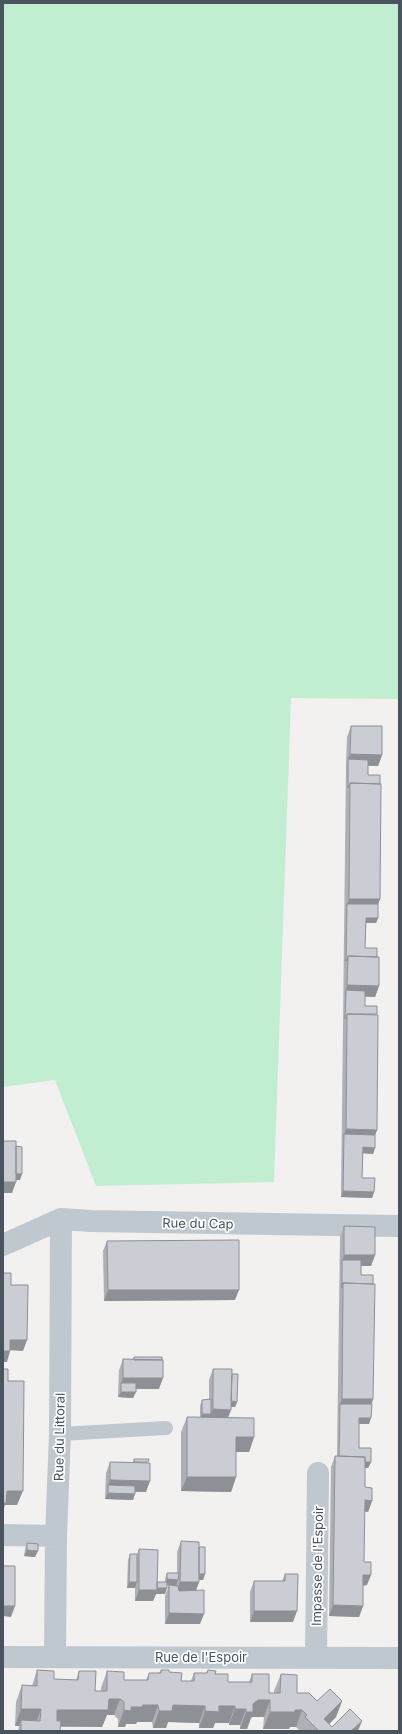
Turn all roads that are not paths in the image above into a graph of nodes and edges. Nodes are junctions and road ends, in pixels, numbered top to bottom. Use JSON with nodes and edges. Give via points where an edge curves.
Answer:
{"nodes":[{"id":1,"x":61,"y":1218,"type":"junction"},
{"id":2,"x":399,"y":1226,"type":"edge"},
{"id":3,"x":3,"y":1245,"type":"edge"},
{"id":4,"x":166,"y":1428,"type":"dead end"},
{"id":5,"x":60,"y":1434,"type":"junction"},
{"id":6,"x":318,"y":1473,"type":"dead end"},
{"id":7,"x":3,"y":1535,"type":"edge"},
{"id":8,"x":56,"y":1536,"type":"junction"},
{"id":9,"x":3,"y":1656,"type":"edge"},
{"id":10,"x":55,"y":1656,"type":"junction"},
{"id":11,"x":316,"y":1658,"type":"junction"},
{"id":12,"x":399,"y":1658,"type":"edge"}],
"edges":[{"from":1,"to":2,"type":"street","name":"Rue du Cap","via":[[92,1221]]},
{"from":1,"to":3,"type":"street"},
{"from":1,"to":5,"type":"street","name":"Rue du Littoral"},
{"from":4,"to":5,"type":"lane"},
{"from":5,"to":8,"type":"street","name":"Rue du Littoral"},
{"from":6,"to":11,"type":"street","name":"Impasse de l'Espoir"},
{"from":7,"to":8,"type":"street"},
{"from":8,"to":10,"type":"street","name":"Rue du Littoral"},
{"from":9,"to":10,"type":"street","name":"Rue de l'Espoir"},
{"from":10,"to":11,"type":"street","name":"Rue de l'Espoir"},
{"from":11,"to":12,"type":"street","name":"Rue de l'Espoir"}]}
